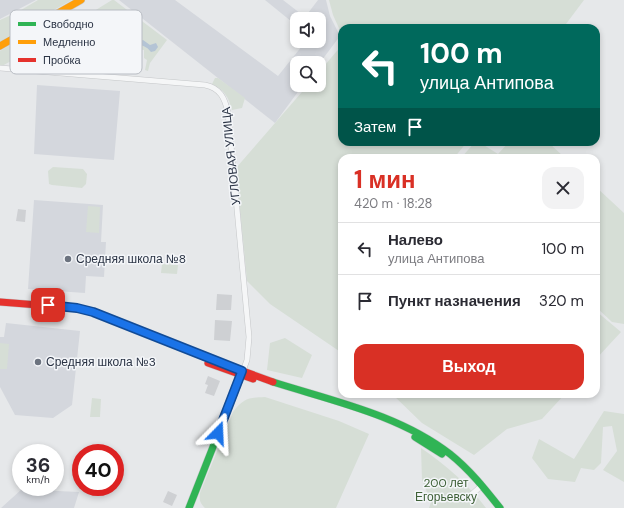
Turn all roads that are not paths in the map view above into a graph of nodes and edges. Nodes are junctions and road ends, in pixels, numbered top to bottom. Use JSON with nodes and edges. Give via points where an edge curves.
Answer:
{"nodes":[{"id":1,"x":81,"y":0,"type":"edge"},
{"id":2,"x":63,"y":10,"type":"edge"},
{"id":3,"x":10,"y":40,"type":"edge"},
{"id":4,"x":0,"y":46,"type":"edge"},
{"id":5,"x":0,"y":68,"type":"edge"},
{"id":6,"x":10,"y":69,"type":"edge"},
{"id":7,"x":71,"y":74,"type":"edge"},
{"id":8,"x":0,"y":302,"type":"edge"},
{"id":9,"x":0,"y":306,"type":"edge"},
{"id":10,"x":242,"y":373,"type":"junction"},
{"id":11,"x":479,"y":488,"type":"junction"},
{"id":12,"x":471,"y":496,"type":"dead end"},
{"id":13,"x":189,"y":508,"type":"edge"},
{"id":14,"x":494,"y":508,"type":"edge"},
{"id":15,"x":500,"y":508,"type":"edge"}],
"edges":[{"from":1,"to":2,"type":"main road"},
{"from":3,"to":4,"type":"main road"},
{"from":5,"to":6,"type":"street","name":"УГЛОВАЯ УЛИЦА"},
{"from":7,"to":10,"type":"street","name":"УГЛОВАЯ УЛИЦА","via":[[213,87],[225,100],[249,337],[247,360]]},
{"from":8,"to":10,"type":"main road","via":[[91,311]]},
{"from":9,"to":10,"type":"main road","via":[[92,316]]},
{"from":10,"to":11,"type":"main road","via":[[346,408],[404,431],[448,458]]},
{"from":10,"to":13,"type":"main road"},
{"from":10,"to":15,"type":"main road","via":[[367,411],[426,437],[453,456],[474,476]]},
{"from":11,"to":12,"type":"street"},
{"from":11,"to":14,"type":"main road"}]}
